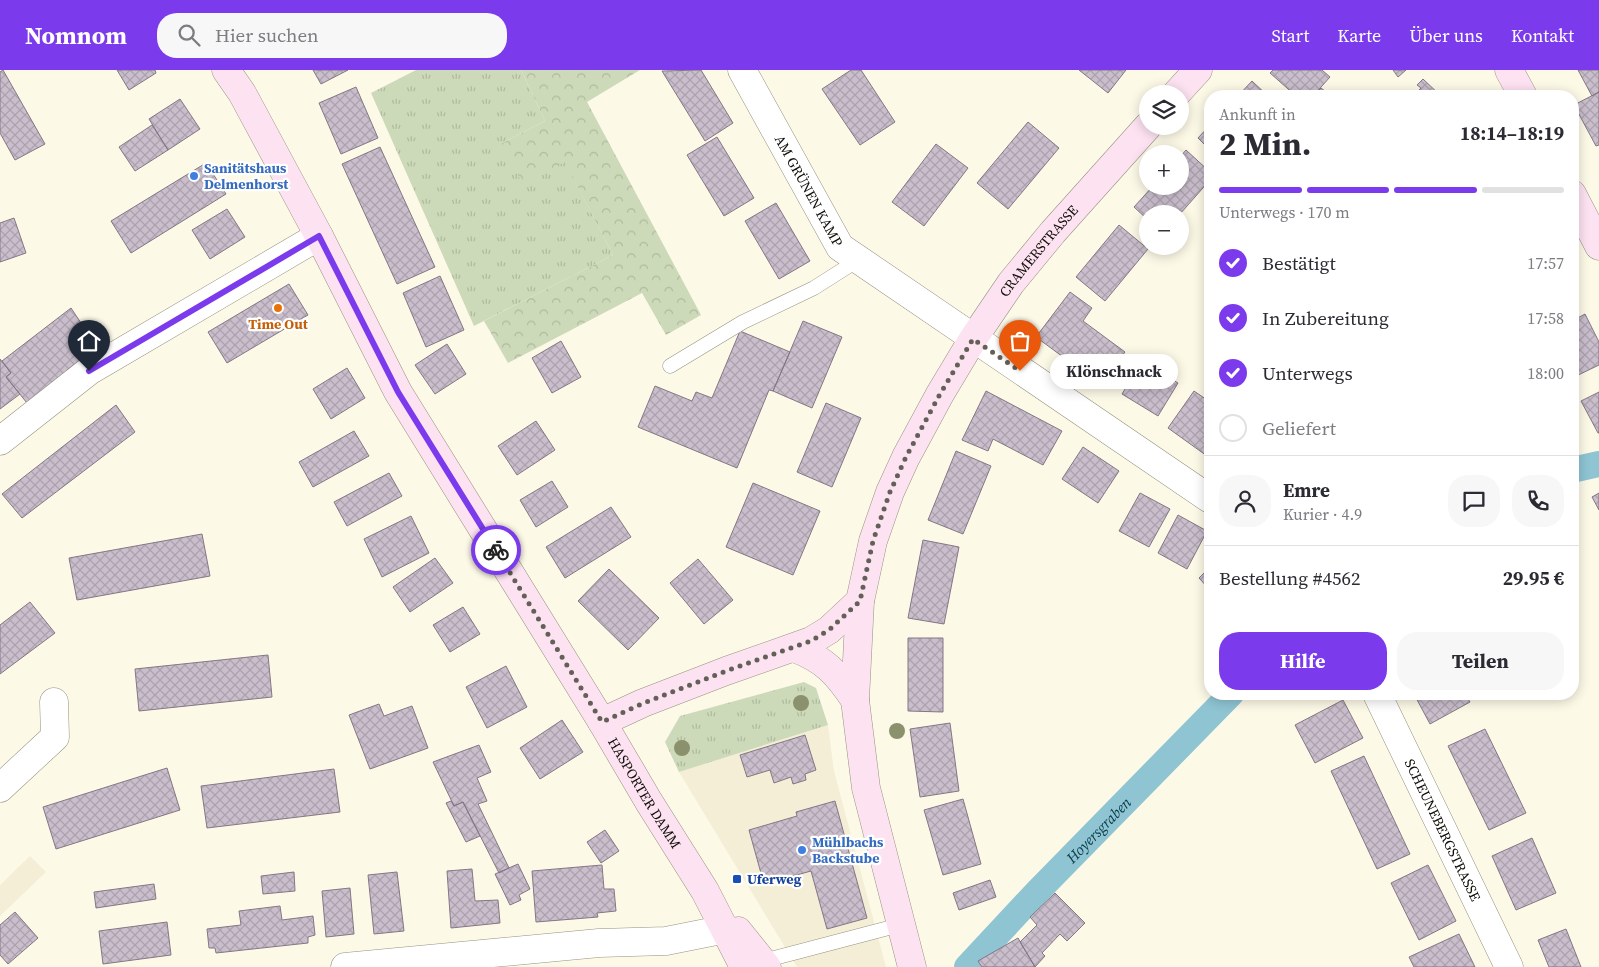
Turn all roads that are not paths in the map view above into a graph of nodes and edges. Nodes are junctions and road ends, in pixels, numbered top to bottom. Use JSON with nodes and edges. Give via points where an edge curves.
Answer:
{"nodes":[{"id":1,"x":226,"y":70,"type":"edge"},
{"id":2,"x":742,"y":70,"type":"edge"},
{"id":3,"x":1198,"y":70,"type":"edge"},
{"id":4,"x":1509,"y":70,"type":"edge"},
{"id":5,"x":1184,"y":85,"type":"edge"},
{"id":6,"x":1520,"y":90,"type":"edge"},
{"id":7,"x":1140,"y":135,"type":"edge"},
{"id":8,"x":1579,"y":207,"type":"edge"},
{"id":9,"x":319,"y":236,"type":"junction"},
{"id":10,"x":1599,"y":246,"type":"edge"},
{"id":11,"x":858,"y":260,"type":"junction"},
{"id":12,"x":973,"y":339,"type":"junction"},
{"id":13,"x":670,"y":366,"type":"dead end"},
{"id":14,"x":0,"y":441,"type":"edge"},
{"id":15,"x":1204,"y":495,"type":"edge"},
{"id":16,"x":860,"y":601,"type":"junction"},
{"id":17,"x":794,"y":648,"type":"junction"},
{"id":18,"x":855,"y":700,"type":"junction"},
{"id":19,"x":1381,"y":700,"type":"edge"},
{"id":20,"x":54,"y":702,"type":"dead end"},
{"id":21,"x":602,"y":722,"type":"junction"},
{"id":22,"x":0,"y":788,"type":"edge"},
{"id":23,"x":706,"y":891,"type":"junction"},
{"id":24,"x":900,"y":925,"type":"junction"},
{"id":25,"x":726,"y":929,"type":"junction"},
{"id":26,"x":754,"y":965,"type":"edge"},
{"id":27,"x":345,"y":967,"type":"edge"},
{"id":28,"x":912,"y":967,"type":"edge"},
{"id":29,"x":1509,"y":967,"type":"edge"}],
"edges":[{"from":1,"to":9,"type":"main road","name":"HASPORTER DAMM","via":[[242,93]]},
{"from":2,"to":11,"type":"street","name":"AM GRÜNEN KAMP","via":[[840,247]]},
{"from":3,"to":5,"type":"main road"},
{"from":4,"to":6,"type":"main road"},
{"from":7,"to":12,"type":"main road","name":"CRAMERSTRASSE","via":[[1011,283]]},
{"from":8,"to":10,"type":"main road"},
{"from":9,"to":14,"type":"street","via":[[89,371]]},
{"from":9,"to":21,"type":"main road","name":"HASPORTER DAMM","via":[[398,392]]},
{"from":11,"to":12,"type":"street","name":"AM GRÜNEN KAMP"},
{"from":11,"to":13,"type":"lane","via":[[814,288],[743,322]]},
{"from":12,"to":15,"type":"street"},
{"from":12,"to":16,"type":"main road","name":"CRAMERSTRASSE","via":[[940,394],[890,492],[873,541]]},
{"from":16,"to":17,"type":"main road","via":[[829,630]]},
{"from":16,"to":18,"type":"main road","name":"CRAMERSTRASSE"},
{"from":17,"to":18,"type":"main road","name":"CRAMERSTRASSE","via":[[825,664]]},
{"from":17,"to":21,"type":"main road","via":[[726,671]]},
{"from":18,"to":24,"type":"main road","name":"CRAMERSTRASSE","via":[[866,788]]},
{"from":19,"to":29,"type":"street","name":"SCHEUNEBERGSTRASSE"},
{"from":20,"to":22,"type":"street","via":[[55,737]]},
{"from":21,"to":23,"type":"main road","name":"HASPORTER DAMM"},
{"from":23,"to":25,"type":"main road"},
{"from":23,"to":26,"type":"main road"},
{"from":24,"to":26,"type":"lane"},
{"from":24,"to":28,"type":"main road","name":"CRAMERSTRASSE"},
{"from":25,"to":26,"type":"main road"},
{"from":25,"to":27,"type":"street","via":[[666,940],[599,943]]}]}
